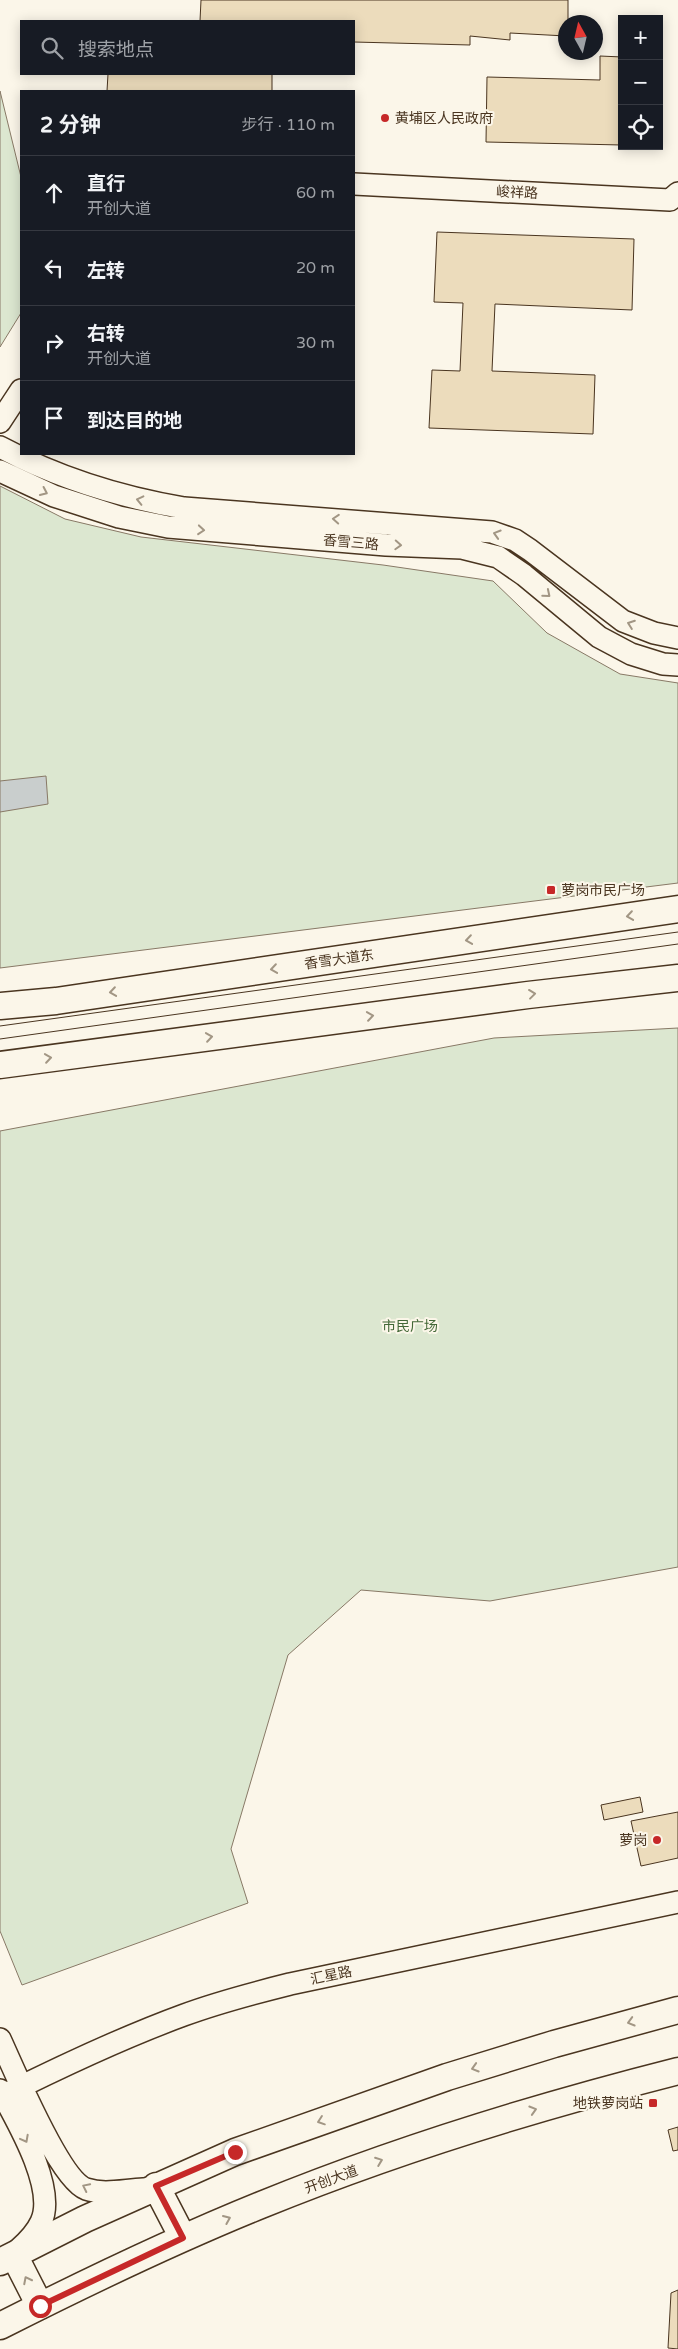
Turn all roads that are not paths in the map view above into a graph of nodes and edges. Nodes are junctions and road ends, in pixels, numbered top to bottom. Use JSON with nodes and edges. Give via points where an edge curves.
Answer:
{"nodes":[{"id":1,"x":355,"y":184,"type":"edge"},
{"id":2,"x":678,"y":193,"type":"edge"},
{"id":3,"x":20,"y":392,"type":"edge"},
{"id":4,"x":0,"y":422,"type":"edge"},
{"id":5,"x":0,"y":447,"type":"edge"},
{"id":6,"x":0,"y":471,"type":"edge"},
{"id":7,"x":678,"y":638,"type":"edge"},
{"id":8,"x":678,"y":665,"type":"edge"},
{"id":9,"x":678,"y":909,"type":"edge"},
{"id":10,"x":678,"y":978,"type":"edge"},
{"id":11,"x":0,"y":1006,"type":"edge"},
{"id":12,"x":0,"y":1065,"type":"edge"},
{"id":13,"x":678,"y":1902,"type":"edge"},
{"id":14,"x":678,"y":2010,"type":"edge"},
{"id":15,"x":0,"y":2040,"type":"edge"},
{"id":16,"x":678,"y":2071,"type":"edge"},
{"id":17,"x":22,"y":2085,"type":"junction"},
{"id":18,"x":1,"y":2094,"type":"edge"},
{"id":19,"x":153,"y":2187,"type":"junction"},
{"id":20,"x":183,"y":2238,"type":"junction"},
{"id":21,"x":7,"y":2258,"type":"edge"},
{"id":22,"x":40,"y":2306,"type":"junction"},
{"id":23,"x":0,"y":2326,"type":"edge"}],
"edges":[{"from":1,"to":2,"type":"street","name":"峻祥路","via":[[670,200]]},
{"from":3,"to":4,"type":"street"},
{"from":7,"to":5,"type":"street","name":"香雪三路","one_way":true,"via":[[623,621],[530,550],[515,540],[492,532],[184,508],[139,501],[77,482],[29,463]]},
{"from":6,"to":8,"type":"street","name":"香雪三路","one_way":true,"via":[[54,496],[119,517],[168,527],[462,548],[498,557],[599,637],[631,654]]},
{"from":9,"to":11,"type":"main road","name":"香雪大道东","one_way":true},
{"from":12,"to":10,"type":"main road","one_way":true,"via":[[509,997]]},
{"from":13,"to":17,"type":"street","name":"汇星路","via":[[290,1984],[230,2000],[115,2042]]},
{"from":14,"to":19,"type":"main road","one_way":true,"via":[[448,2077],[235,2152]]},
{"from":15,"to":17,"type":"street"},
{"from":20,"to":16,"type":"main road","name":"开创大道","one_way":true,"via":[[404,2152],[561,2102]]},
{"from":17,"to":18,"type":"street","name":"汇星路"},
{"from":19,"to":17,"type":"street","one_way":true,"via":[[103,2193],[83,2188],[68,2174],[44,2134]]},
{"from":18,"to":21,"type":"street","one_way":true,"via":[[40,2171],[45,2204],[42,2221],[34,2234]]},
{"from":19,"to":20,"type":"main road"},
{"from":19,"to":21,"type":"main road"},
{"from":20,"to":22,"type":"main road","name":"开创大道"},
{"from":22,"to":21,"type":"main road","one_way":true},
{"from":22,"to":23,"type":"main road","name":"开创大道"}]}
